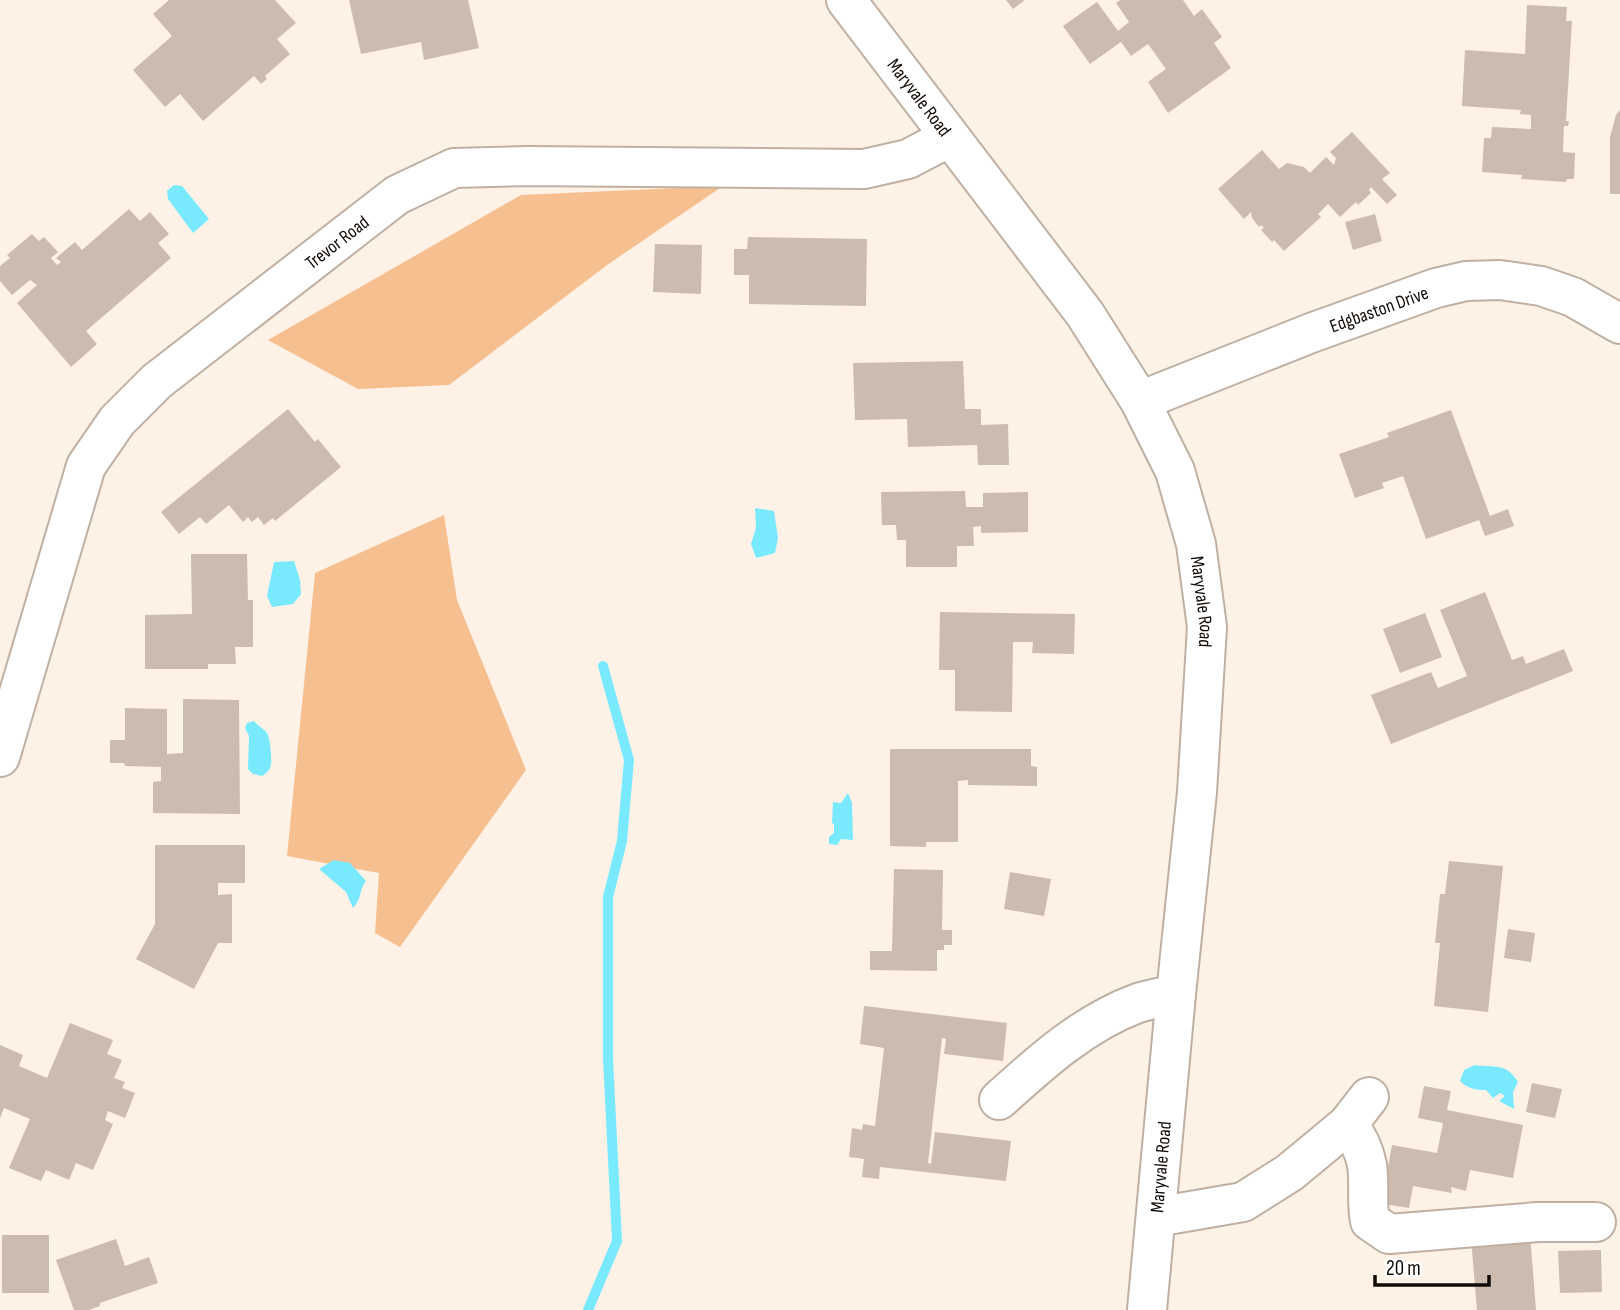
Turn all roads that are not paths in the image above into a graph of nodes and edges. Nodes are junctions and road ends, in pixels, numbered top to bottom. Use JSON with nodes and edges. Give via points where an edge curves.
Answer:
{"nodes":[{"id":1,"x":846,"y":0,"type":"edge"},
{"id":2,"x":950,"y":137,"type":"junction"},
{"id":3,"x":1620,"y":324,"type":"edge"},
{"id":4,"x":1140,"y":401,"type":"junction"},
{"id":5,"x":0,"y":757,"type":"edge"},
{"id":6,"x":1176,"y":994,"type":"junction"},
{"id":7,"x":999,"y":1100,"type":"dead end"},
{"id":8,"x":1156,"y":1217,"type":"junction"},
{"id":9,"x":1596,"y":1222,"type":"dead end"},
{"id":10,"x":1147,"y":1310,"type":"edge"}],
"edges":[{"from":1,"to":2,"type":"street","name":"Maryvale Road"},
{"from":2,"to":4,"type":"street","name":"Maryvale Road","via":[[1085,314]]},
{"from":2,"to":5,"type":"street","name":"Trevor Road","via":[[908,159],[864,169],[454,168],[397,195],[157,381],[117,421],[86,466]]},
{"from":3,"to":4,"type":"street","name":"Edgbaston Drive","via":[[1573,297],[1541,286],[1466,281],[1311,332]]},
{"from":4,"to":6,"type":"street","name":"Maryvale Road","via":[[1175,471],[1196,544],[1207,627],[1197,792]]},
{"from":6,"to":7,"type":"street","via":[[1139,1003],[1086,1029]]},
{"from":6,"to":8,"type":"street","name":"Maryvale Road"},
{"from":8,"to":9,"type":"street","via":[[1243,1202],[1289,1172],[1359,1110],[1357,1137],[1367,1164],[1370,1221],[1389,1234]]},
{"from":8,"to":10,"type":"street","name":"Maryvale Road"}]}
